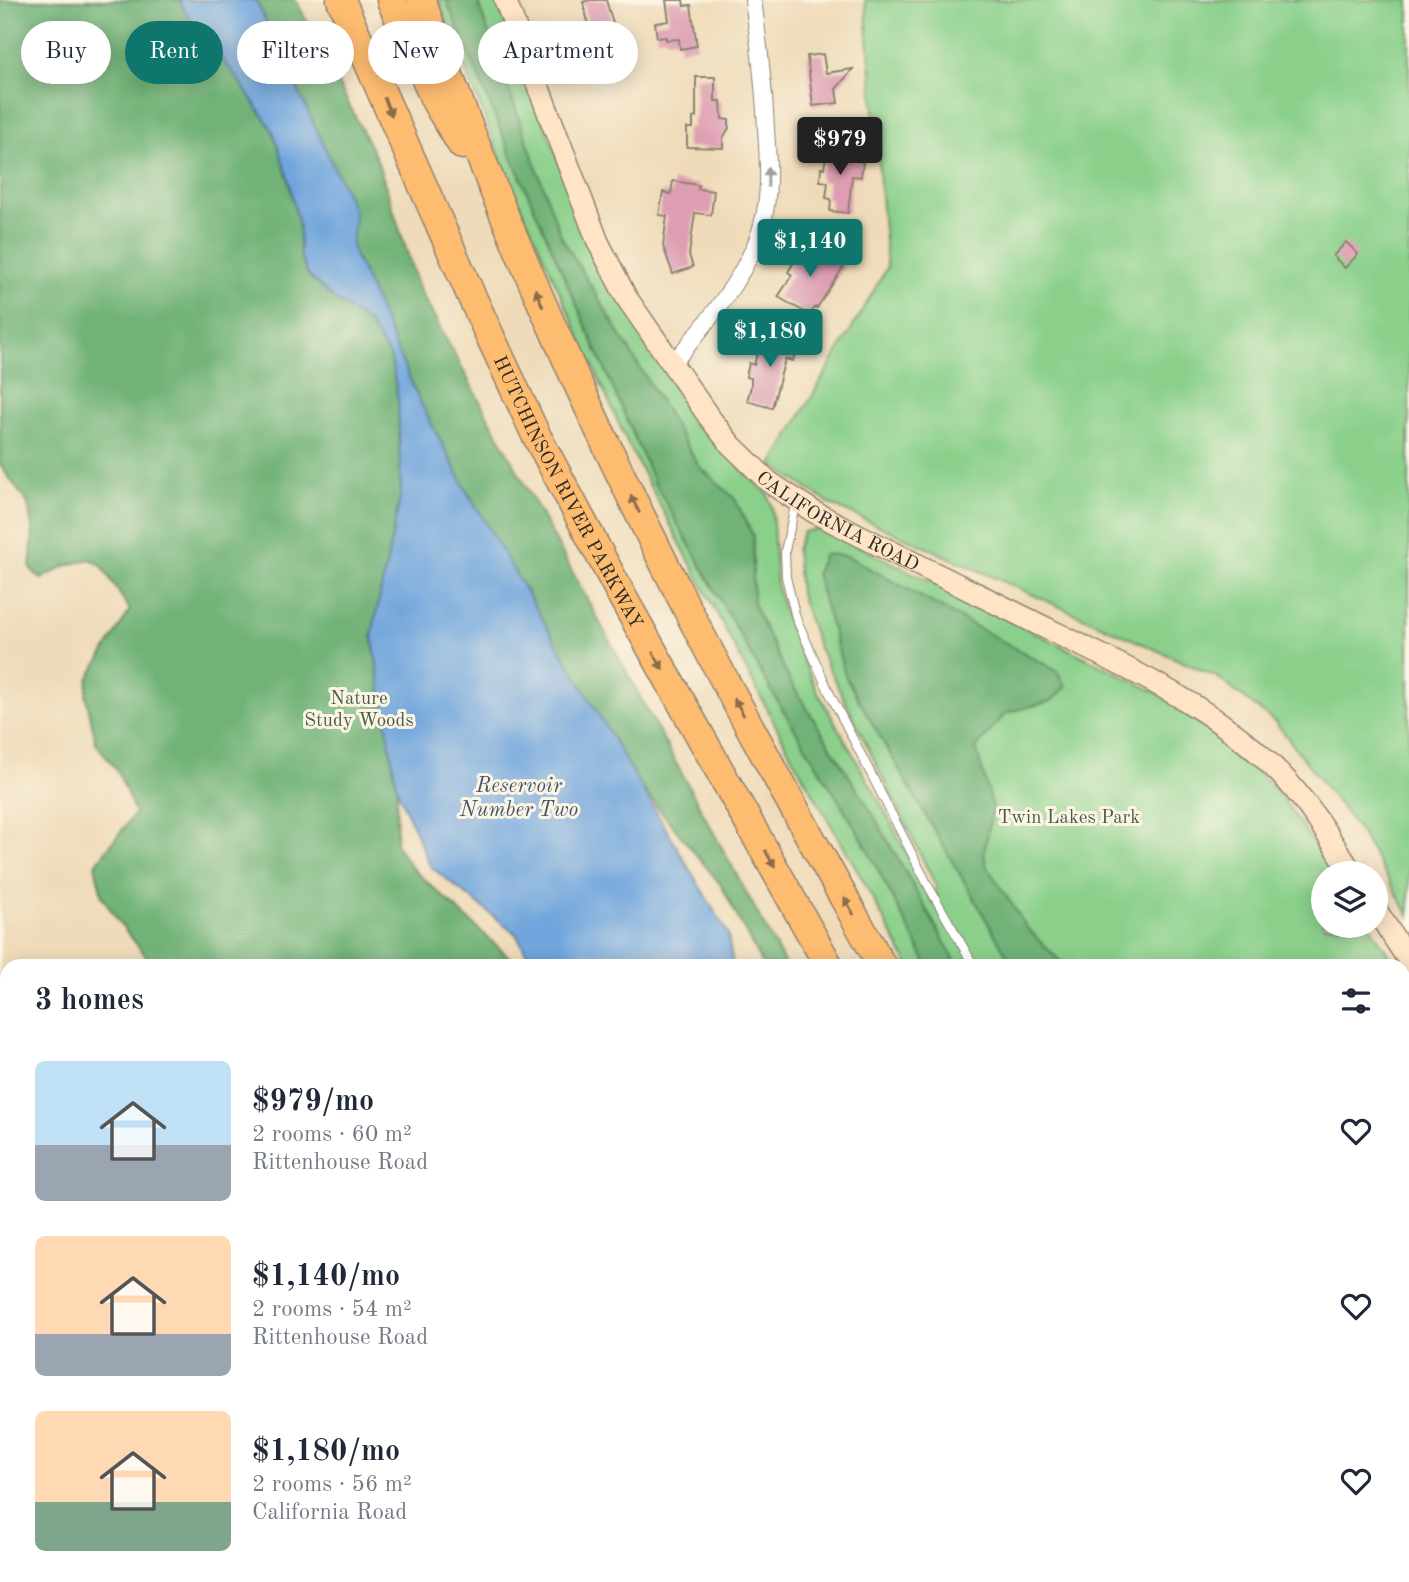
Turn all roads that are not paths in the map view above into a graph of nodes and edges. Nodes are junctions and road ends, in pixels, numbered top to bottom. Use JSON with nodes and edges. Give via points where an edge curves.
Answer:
{"nodes":[{"id":1,"x":341,"y":0,"type":"edge"},
{"id":2,"x":391,"y":0,"type":"edge"},
{"id":3,"x":422,"y":0,"type":"edge"},
{"id":4,"x":505,"y":0,"type":"edge"},
{"id":5,"x":753,"y":0,"type":"edge"},
{"id":6,"x":506,"y":219,"type":"junction"},
{"id":7,"x":672,"y":364,"type":"junction"},
{"id":8,"x":796,"y":501,"type":"junction"},
{"id":9,"x":1344,"y":861,"type":"edge"},
{"id":10,"x":1388,"y":929,"type":"edge"},
{"id":11,"x":825,"y":959,"type":"edge"},
{"id":12,"x":877,"y":959,"type":"edge"},
{"id":13,"x":970,"y":959,"type":"edge"},
{"id":14,"x":1408,"y":959,"type":"edge"}],
"edges":[{"from":1,"to":11,"type":"highway","name":"HUTCHINSON RIVER PARKWAY","one_way":true,"via":[[535,433]]},
{"from":2,"to":6,"type":"highway","via":[[436,102]]},
{"from":3,"to":6,"type":"highway"},
{"from":4,"to":7,"type":"main road","name":"CALIFORNIA ROAD","via":[[598,242],[626,297]]},
{"from":7,"to":5,"type":"street","one_way":true,"via":[[728,292],[762,226],[769,179],[764,80]]},
{"from":12,"to":6,"type":"highway","one_way":true,"via":[[668,571]]},
{"from":7,"to":8,"type":"main road","name":"CALIFORNIA ROAD","via":[[731,445]]},
{"from":8,"to":9,"type":"main road","name":"CALIFORNIA ROAD","via":[[1198,707],[1288,782]]},
{"from":8,"to":13,"type":"lane","via":[[785,551],[796,618],[830,694]]},
{"from":10,"to":14,"type":"main road"}]}
